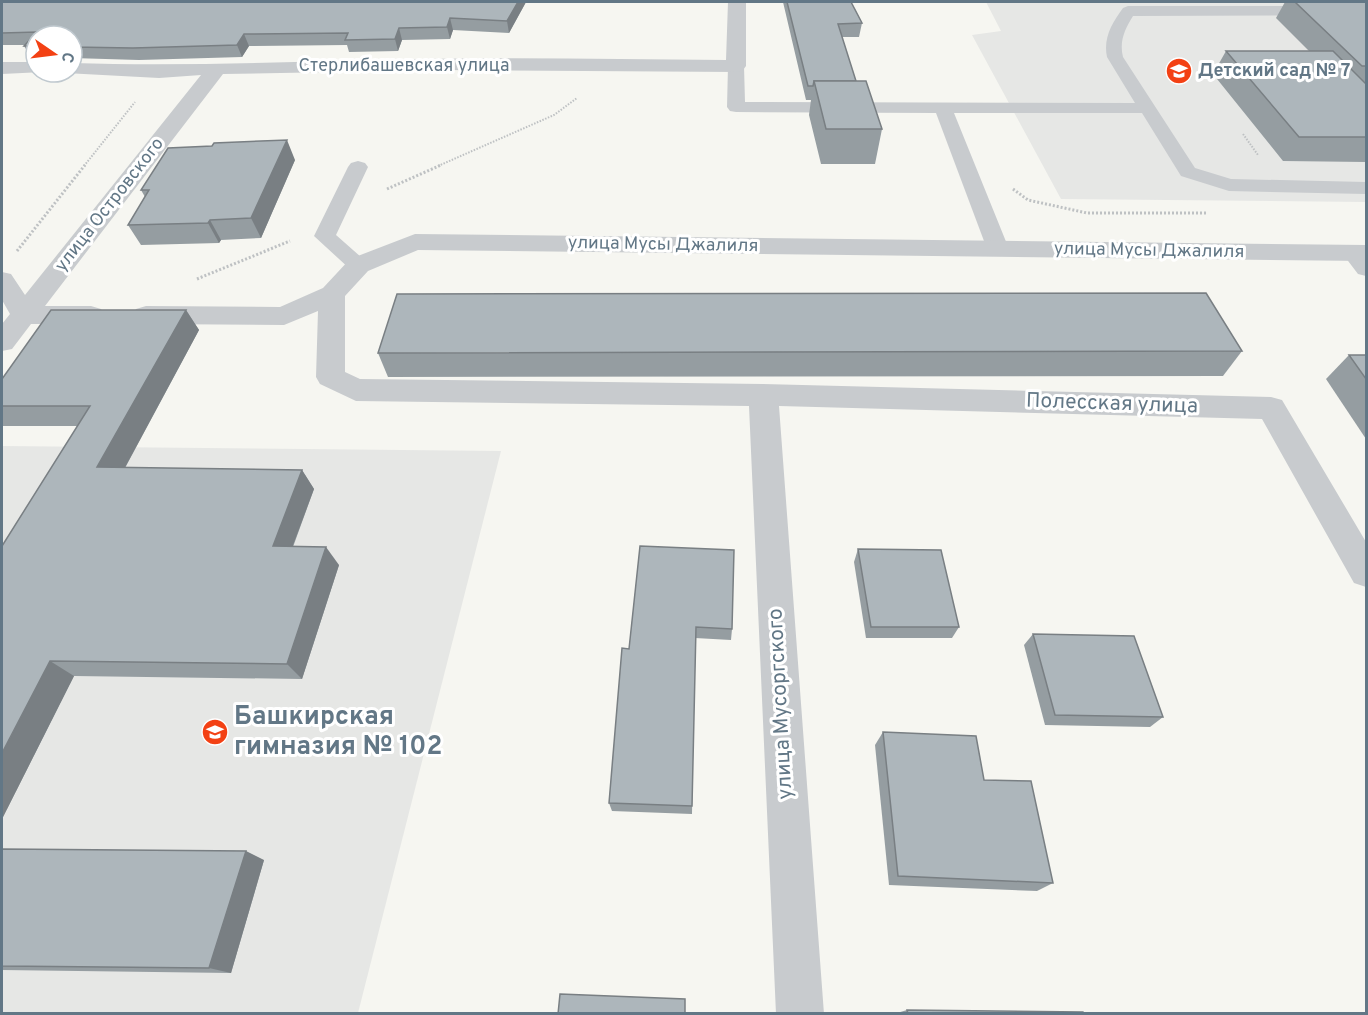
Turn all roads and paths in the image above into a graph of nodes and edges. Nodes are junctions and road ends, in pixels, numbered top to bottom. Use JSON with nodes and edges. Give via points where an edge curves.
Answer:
{"nodes":[{"id":1,"x":737,"y":2,"type":"edge"},
{"id":2,"x":1366,"y":10,"type":"edge"},
{"id":3,"x":736,"y":66,"type":"junction"},
{"id":4,"x":2,"y":68,"type":"edge"},
{"id":5,"x":24,"y":68,"type":"edge"},
{"id":6,"x":217,"y":68,"type":"junction"},
{"id":7,"x":84,"y":69,"type":"edge"},
{"id":8,"x":159,"y":72,"type":"junction"},
{"id":9,"x":943,"y":108,"type":"junction"},
{"id":10,"x":1147,"y":108,"type":"junction"},
{"id":11,"x":961,"y":150,"type":"junction"},
{"id":12,"x":358,"y":167,"type":"dead end"},
{"id":13,"x":1366,"y":188,"type":"edge"},
{"id":14,"x":1218,"y":213,"type":"dead end"},
{"id":15,"x":998,"y":249,"type":"junction"},
{"id":16,"x":16,"y":253,"type":"dead end"},
{"id":17,"x":1362,"y":258,"type":"edge"},
{"id":18,"x":359,"y":265,"type":"junction"},
{"id":19,"x":2,"y":280,"type":"edge"},
{"id":20,"x":332,"y":294,"type":"junction"},
{"id":21,"x":24,"y":315,"type":"junction"},
{"id":22,"x":2,"y":342,"type":"edge"},
{"id":23,"x":763,"y":394,"type":"junction"},
{"id":24,"x":1366,"y":572,"type":"edge"},
{"id":25,"x":800,"y":1014,"type":"edge"}],
"edges":[{"from":1,"to":3,"type":"street"},
{"from":2,"to":10,"type":"lane","via":[[1128,11],[1112,47]]},
{"from":3,"to":6,"type":"street","name":"Стерлибашевская улица","via":[[441,64]]},
{"from":3,"to":9,"type":"lane","via":[[736,107]]},
{"from":4,"to":5,"type":"street"},
{"from":6,"to":8,"type":"street","name":"Стерлибашевская улица"},
{"from":6,"to":21,"type":"street","name":"улица Островского"},
{"from":7,"to":8,"type":"street","name":"Стерлибашевская улица"},
{"from":8,"to":16,"type":"path"},
{"from":9,"to":10,"type":"lane"},
{"from":9,"to":11,"type":"lane"},
{"from":10,"to":13,"type":"lane","via":[[1188,171],[1229,185]]},
{"from":11,"to":14,"type":"path","via":[[1028,200],[1087,213]]},
{"from":11,"to":15,"type":"lane"},
{"from":12,"to":18,"type":"lane","via":[[325,236]]},
{"from":15,"to":17,"type":"street","name":"улица Мусы Джалиля"},
{"from":15,"to":18,"type":"street","name":"улица Мусы Джалиля","via":[[415,242]]},
{"from":18,"to":20,"type":"street","name":"улица Мусы Джалиля"},
{"from":19,"to":21,"type":"street"},
{"from":20,"to":21,"type":"street","name":"улица Мусы Джалиля","via":[[284,316]]},
{"from":20,"to":23,"type":"street","via":[[330,377],[356,390]]},
{"from":21,"to":22,"type":"street","name":"улица Островского"},
{"from":23,"to":24,"type":"street","name":"Полесская улица","via":[[1271,408]]},
{"from":23,"to":25,"type":"street","name":"улица Мусоргского"}]}
